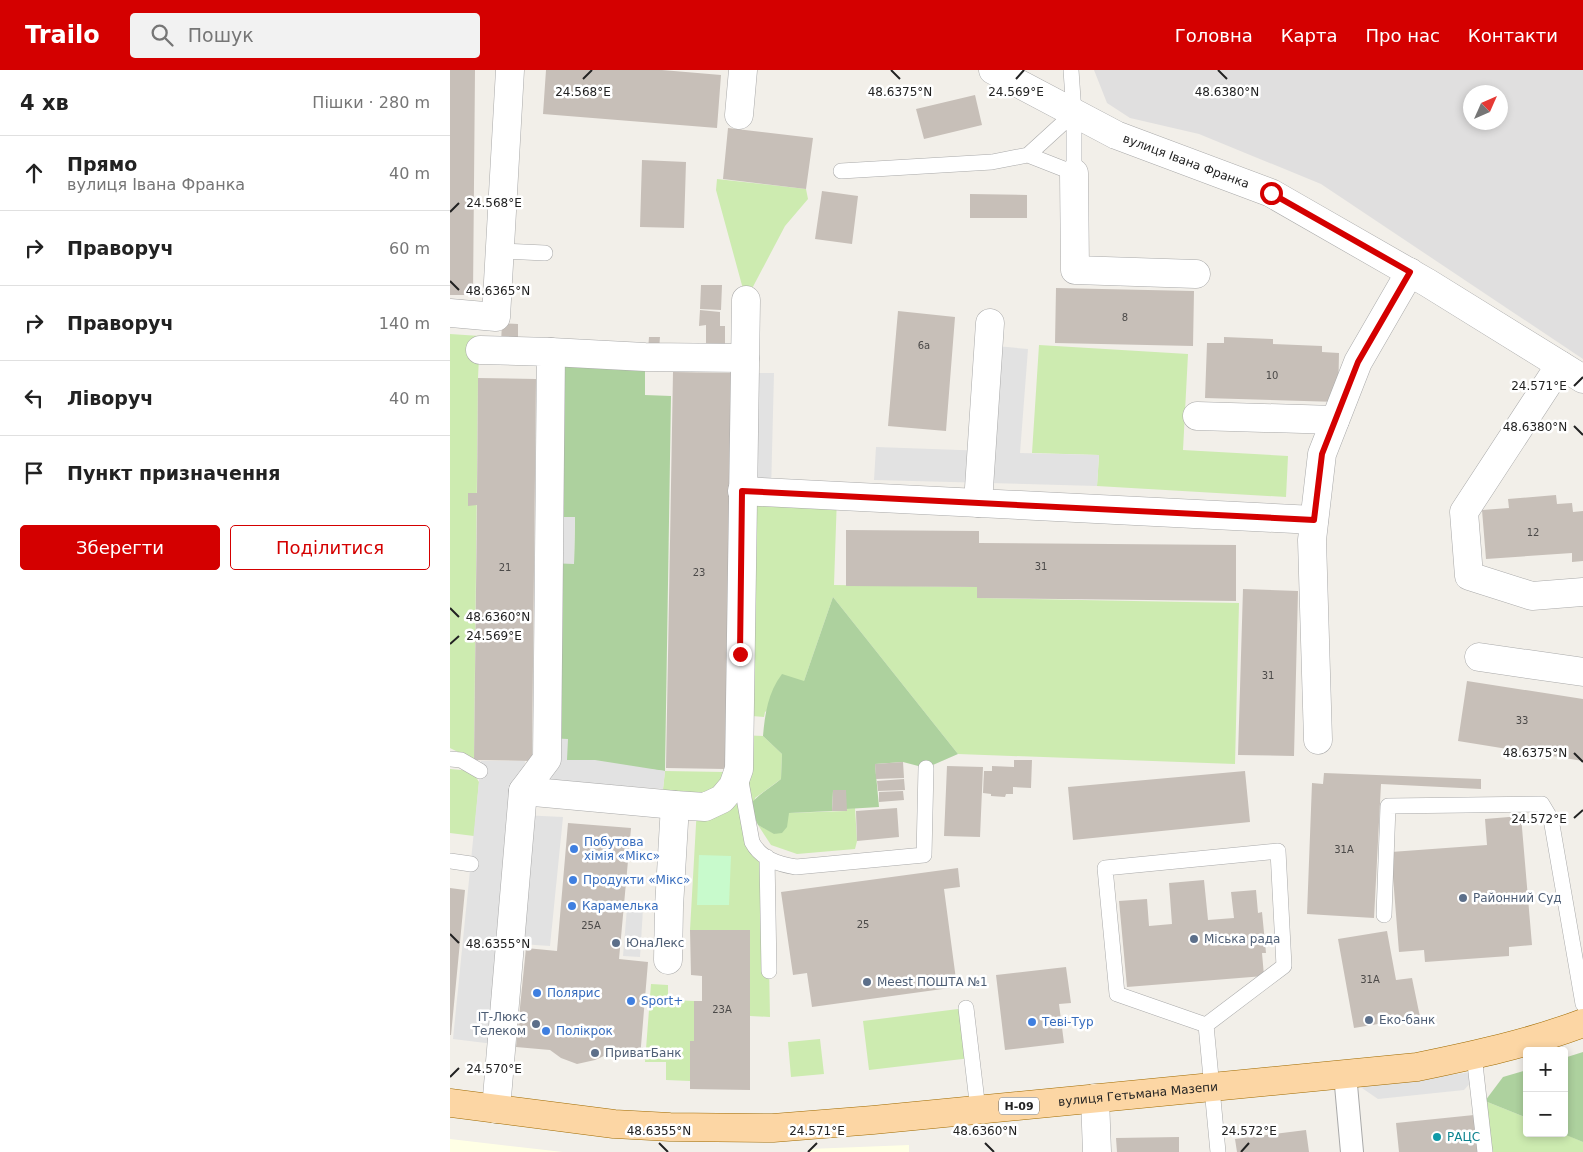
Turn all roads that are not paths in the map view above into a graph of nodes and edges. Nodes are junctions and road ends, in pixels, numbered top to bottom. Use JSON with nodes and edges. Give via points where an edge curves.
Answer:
{"nodes":[{"id":1,"x":510,"y":70,"type":"edge"},
{"id":2,"x":743,"y":70,"type":"edge"},
{"id":3,"x":993,"y":70,"type":"edge"},
{"id":4,"x":1071,"y":70,"type":"edge"},
{"id":5,"x":1074,"y":113,"type":"junction"},
{"id":6,"x":739,"y":115,"type":"dead end"},
{"id":7,"x":1028,"y":155,"type":"junction"},
{"id":8,"x":841,"y":171,"type":"dead end"},
{"id":9,"x":1074,"y":173,"type":"junction"},
{"id":10,"x":500,"y":251,"type":"junction"},
{"id":11,"x":545,"y":253,"type":"dead end"},
{"id":12,"x":1410,"y":272,"type":"junction"},
{"id":13,"x":1196,"y":274,"type":"dead end"},
{"id":14,"x":746,"y":300,"type":"dead end"},
{"id":15,"x":450,"y":313,"type":"edge"},
{"id":16,"x":990,"y":323,"type":"dead end"},
{"id":17,"x":480,"y":350,"type":"dead end"},
{"id":18,"x":551,"y":352,"type":"junction"},
{"id":19,"x":745,"y":358,"type":"junction"},
{"id":20,"x":1560,"y":365,"type":"junction"},
{"id":21,"x":1583,"y":379,"type":"edge"},
{"id":22,"x":1197,"y":416,"type":"dead end"},
{"id":23,"x":1335,"y":420,"type":"junction"},
{"id":24,"x":742,"y":491,"type":"junction"},
{"id":25,"x":978,"y":503,"type":"junction"},
{"id":26,"x":1314,"y":520,"type":"junction"},
{"id":27,"x":1583,"y":592,"type":"edge"},
{"id":28,"x":1479,"y":656,"type":"dead end"},
{"id":29,"x":1583,"y":672,"type":"edge"},
{"id":30,"x":1318,"y":740,"type":"dead end"},
{"id":31,"x":450,"y":759,"type":"edge"},
{"id":32,"x":926,"y":768,"type":"dead end"},
{"id":33,"x":739,"y":769,"type":"junction"},
{"id":34,"x":480,"y":771,"type":"dead end"},
{"id":35,"x":523,"y":791,"type":"junction"},
{"id":36,"x":675,"y":805,"type":"junction"},
{"id":37,"x":767,"y":857,"type":"junction"},
{"id":38,"x":450,"y":862,"type":"edge"},
{"id":39,"x":471,"y":864,"type":"dead end"},
{"id":40,"x":1384,"y":915,"type":"dead end"},
{"id":41,"x":668,"y":960,"type":"dead end"},
{"id":42,"x":769,"y":971,"type":"dead end"},
{"id":43,"x":1583,"y":1004,"type":"edge"},
{"id":44,"x":966,"y":1008,"type":"dead end"},
{"id":45,"x":1583,"y":1023,"type":"edge"},
{"id":46,"x":1206,"y":1024,"type":"junction"},
{"id":47,"x":1474,"y":1055,"type":"junction"},
{"id":48,"x":1345,"y":1074,"type":"junction"},
{"id":49,"x":1213,"y":1087,"type":"junction"},
{"id":50,"x":1095,"y":1098,"type":"junction"},
{"id":51,"x":450,"y":1103,"type":"edge"},
{"id":52,"x":496,"y":1109,"type":"junction"},
{"id":53,"x":978,"y":1110,"type":"junction"},
{"id":54,"x":1097,"y":1152,"type":"edge"},
{"id":55,"x":1218,"y":1152,"type":"edge"},
{"id":56,"x":1352,"y":1152,"type":"edge"},
{"id":57,"x":1485,"y":1152,"type":"edge"}],
"edges":[{"from":1,"to":10,"type":"street"},
{"from":2,"to":6,"type":"street"},
{"from":3,"to":5,"type":"street","name":"вулиця Івана Франка"},
{"from":4,"to":5,"type":"lane"},
{"from":5,"to":7,"type":"lane"},
{"from":5,"to":9,"type":"lane"},
{"from":5,"to":12,"type":"street","name":"вулиця Івана Франка","via":[[1116,135],[1271,193]]},
{"from":7,"to":8,"type":"lane","via":[[992,162]]},
{"from":7,"to":9,"type":"lane"},
{"from":9,"to":13,"type":"street","via":[[1075,270]]},
{"from":10,"to":11,"type":"lane"},
{"from":10,"to":15,"type":"street","via":[[496,317]]},
{"from":12,"to":20,"type":"street","name":"вулиця Івана Франка"},
{"from":12,"to":23,"type":"street","via":[[1358,362]]},
{"from":14,"to":19,"type":"street"},
{"from":16,"to":25,"type":"street"},
{"from":17,"to":18,"type":"street"},
{"from":18,"to":19,"type":"street"},
{"from":18,"to":35,"type":"street","via":[[547,759]]},
{"from":19,"to":24,"type":"street"},
{"from":20,"to":21,"type":"street","name":"вулиця Івана Франка"},
{"from":20,"to":27,"type":"street","via":[[1464,512],[1470,576],[1532,596]]},
{"from":22,"to":23,"type":"street"},
{"from":23,"to":26,"type":"street","via":[[1322,454]]},
{"from":24,"to":25,"type":"street"},
{"from":24,"to":33,"type":"street"},
{"from":25,"to":26,"type":"street"},
{"from":26,"to":30,"type":"street"},
{"from":28,"to":29,"type":"street"},
{"from":31,"to":34,"type":"lane","via":[[461,760]]},
{"from":32,"to":37,"type":"lane","via":[[924,855],[796,867],[778,864]]},
{"from":33,"to":36,"type":"street","via":[[733,786],[722,799],[705,806]]},
{"from":33,"to":37,"type":"lane","via":[[752,842],[757,851]]},
{"from":35,"to":36,"type":"street"},
{"from":35,"to":52,"type":"street"},
{"from":36,"to":41,"type":"street"},
{"from":37,"to":42,"type":"lane"},
{"from":38,"to":39,"type":"lane"},
{"from":40,"to":43,"type":"lane","via":[[1388,806],[1542,804],[1552,820]]},
{"from":44,"to":53,"type":"lane"},
{"from":45,"to":47,"type":"main road","name":"вулиця Гетьмана Мазепи","number":"Н-09","via":[[1543,1038]]},
{"from":46,"to":46,"type":"lane","via":[[1117,994],[1105,868],[1278,851],[1284,966]]},
{"from":46,"to":49,"type":"lane"},
{"from":47,"to":48,"type":"main road","name":"вулиця Гетьмана Мазепи","number":"Н-09","via":[[1417,1067]]},
{"from":47,"to":57,"type":"lane"},
{"from":48,"to":49,"type":"main road","name":"вулиця Гетьмана Мазепи","number":"Н-09"},
{"from":48,"to":56,"type":"street"},
{"from":49,"to":50,"type":"main road","name":"вулиця Гетьмана Мазепи","number":"Н-09"},
{"from":49,"to":55,"type":"lane"},
{"from":50,"to":53,"type":"main road","name":"вулиця Гетьмана Мазепи","number":"Н-09"},
{"from":50,"to":54,"type":"street"},
{"from":51,"to":52,"type":"main road","name":"вулиця Гетьмана Мазепи","number":"Н-09"},
{"from":52,"to":53,"type":"main road","name":"вулиця Гетьмана Мазепи","number":"Н-09","via":[[614,1124],[741,1128]]}]}
